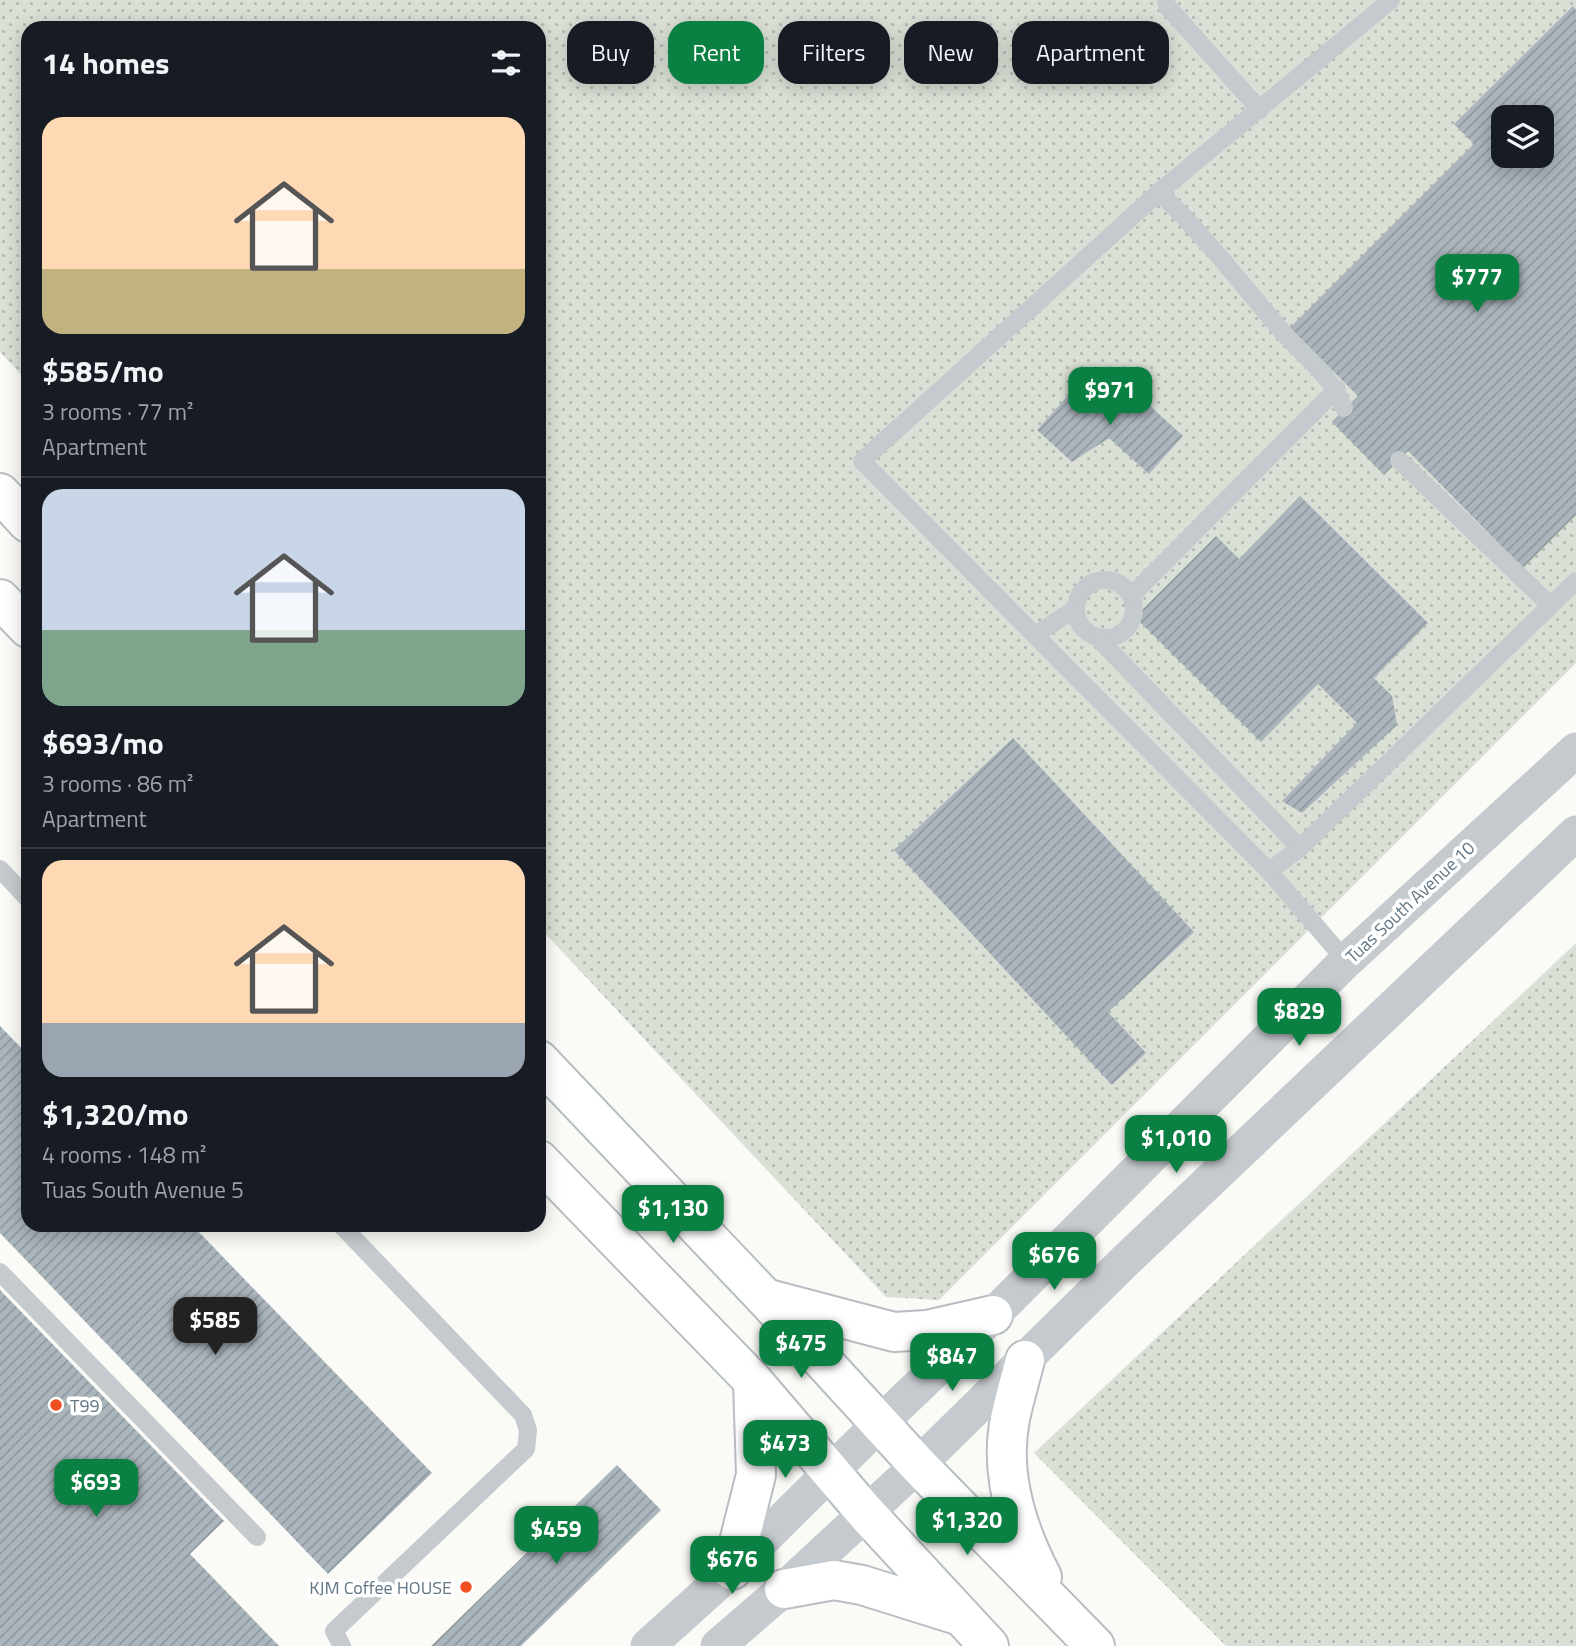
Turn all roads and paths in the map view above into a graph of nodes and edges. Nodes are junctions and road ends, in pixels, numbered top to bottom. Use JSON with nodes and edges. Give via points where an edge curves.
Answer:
{"nodes":[{"id":1,"x":1166,"y":0,"type":"edge"},
{"id":2,"x":1391,"y":0,"type":"edge"},
{"id":3,"x":1260,"y":110,"type":"junction"},
{"id":4,"x":1159,"y":192,"type":"junction"},
{"id":5,"x":1337,"y":390,"type":"junction"},
{"id":6,"x":1344,"y":408,"type":"dead end"},
{"id":7,"x":1399,"y":460,"type":"dead end"},
{"id":8,"x":0,"y":493,"type":"edge"},
{"id":9,"x":21,"y":516,"type":"edge"},
{"id":10,"x":1576,"y":582,"type":"edge"},
{"id":11,"x":1131,"y":596,"type":"junction"},
{"id":12,"x":0,"y":599,"type":"edge"},
{"id":13,"x":1550,"y":605,"type":"junction"},
{"id":14,"x":1075,"y":609,"type":"junction"},
{"id":15,"x":21,"y":621,"type":"edge"},
{"id":16,"x":1035,"y":635,"type":"junction"},
{"id":17,"x":1098,"y":638,"type":"junction"},
{"id":18,"x":1576,"y":750,"type":"edge"},
{"id":19,"x":1576,"y":833,"type":"edge"},
{"id":20,"x":1300,"y":848,"type":"junction"},
{"id":21,"x":0,"y":869,"type":"edge"},
{"id":22,"x":1269,"y":871,"type":"junction"},
{"id":23,"x":21,"y":892,"type":"edge"},
{"id":24,"x":1346,"y":961,"type":"junction"},
{"id":25,"x":546,"y":1067,"type":"edge"},
{"id":26,"x":546,"y":1167,"type":"edge"},
{"id":27,"x":348,"y":1232,"type":"edge"},
{"id":28,"x":0,"y":1272,"type":"edge"},
{"id":29,"x":765,"y":1298,"type":"junction"},
{"id":30,"x":993,"y":1315,"type":"junction"},
{"id":31,"x":1025,"y":1360,"type":"junction"},
{"id":32,"x":753,"y":1381,"type":"junction"},
{"id":33,"x":880,"y":1423,"type":"junction"},
{"id":34,"x":918,"y":1465,"type":"junction"},
{"id":35,"x":831,"y":1473,"type":"junction"},
{"id":36,"x":865,"y":1512,"type":"junction"},
{"id":37,"x":257,"y":1536,"type":"dead end"},
{"id":38,"x":732,"y":1570,"type":"junction"},
{"id":39,"x":784,"y":1589,"type":"junction"},
{"id":40,"x":1058,"y":1608,"type":"junction"},
{"id":41,"x":963,"y":1617,"type":"junction"},
{"id":42,"x":342,"y":1646,"type":"edge"},
{"id":43,"x":648,"y":1646,"type":"edge"},
{"id":44,"x":718,"y":1646,"type":"edge"},
{"id":45,"x":989,"y":1646,"type":"edge"},
{"id":46,"x":1095,"y":1646,"type":"edge"}],
"edges":[{"from":1,"to":3,"type":"lane"},
{"from":2,"to":3,"type":"lane"},
{"from":3,"to":4,"type":"lane"},
{"from":4,"to":5,"type":"lane"},
{"from":4,"to":16,"type":"lane","via":[[862,461]]},
{"from":5,"to":6,"type":"lane"},
{"from":5,"to":11,"type":"lane"},
{"from":7,"to":13,"type":"lane"},
{"from":8,"to":9,"type":"main road"},
{"from":10,"to":13,"type":"lane"},
{"from":11,"to":14,"type":"lane","via":[[1111,579],[1098,580],[1078,596]]},
{"from":11,"to":17,"type":"lane","via":[[1131,622],[1111,638]]},
{"from":12,"to":15,"type":"main road"},
{"from":13,"to":20,"type":"lane"},
{"from":14,"to":16,"type":"lane"},
{"from":14,"to":17,"type":"lane","via":[[1086,632]]},
{"from":16,"to":22,"type":"lane"},
{"from":17,"to":20,"type":"lane"},
{"from":18,"to":24,"type":"street","name":"Tuas South Avenue 10"},
{"from":19,"to":31,"type":"street"},
{"from":20,"to":22,"type":"lane"},
{"from":21,"to":23,"type":"lane"},
{"from":22,"to":24,"type":"lane"},
{"from":24,"to":30,"type":"street","name":"Tuas South Avenue 10"},
{"from":25,"to":29,"type":"main road"},
{"from":26,"to":32,"type":"main road"},
{"from":27,"to":42,"type":"lane","via":[[523,1415],[528,1430],[526,1449],[334,1630]]},
{"from":28,"to":37,"type":"lane"},
{"from":29,"to":30,"type":"main road","via":[[894,1332],[928,1330]]},
{"from":29,"to":33,"type":"main road"},
{"from":30,"to":33,"type":"street","name":"Tuas South Avenue 10"},
{"from":31,"to":34,"type":"street"},
{"from":31,"to":40,"type":"main road","via":[[1009,1421],[1007,1471],[1023,1541]]},
{"from":32,"to":35,"type":"main road"},
{"from":32,"to":38,"type":"main road","via":[[756,1475]]},
{"from":33,"to":34,"type":"main road"},
{"from":33,"to":35,"type":"street","name":"Tuas South Avenue 10"},
{"from":34,"to":36,"type":"street"},
{"from":34,"to":40,"type":"main road"},
{"from":35,"to":36,"type":"main road"},
{"from":35,"to":38,"type":"street","name":"Tuas South Avenue 10"},
{"from":36,"to":39,"type":"street"},
{"from":36,"to":41,"type":"main road"},
{"from":38,"to":43,"type":"street","name":"Tuas South Avenue 10"},
{"from":39,"to":41,"type":"main road","via":[[834,1580]]},
{"from":39,"to":44,"type":"street"},
{"from":40,"to":46,"type":"main road"},
{"from":41,"to":45,"type":"main road"}]}
